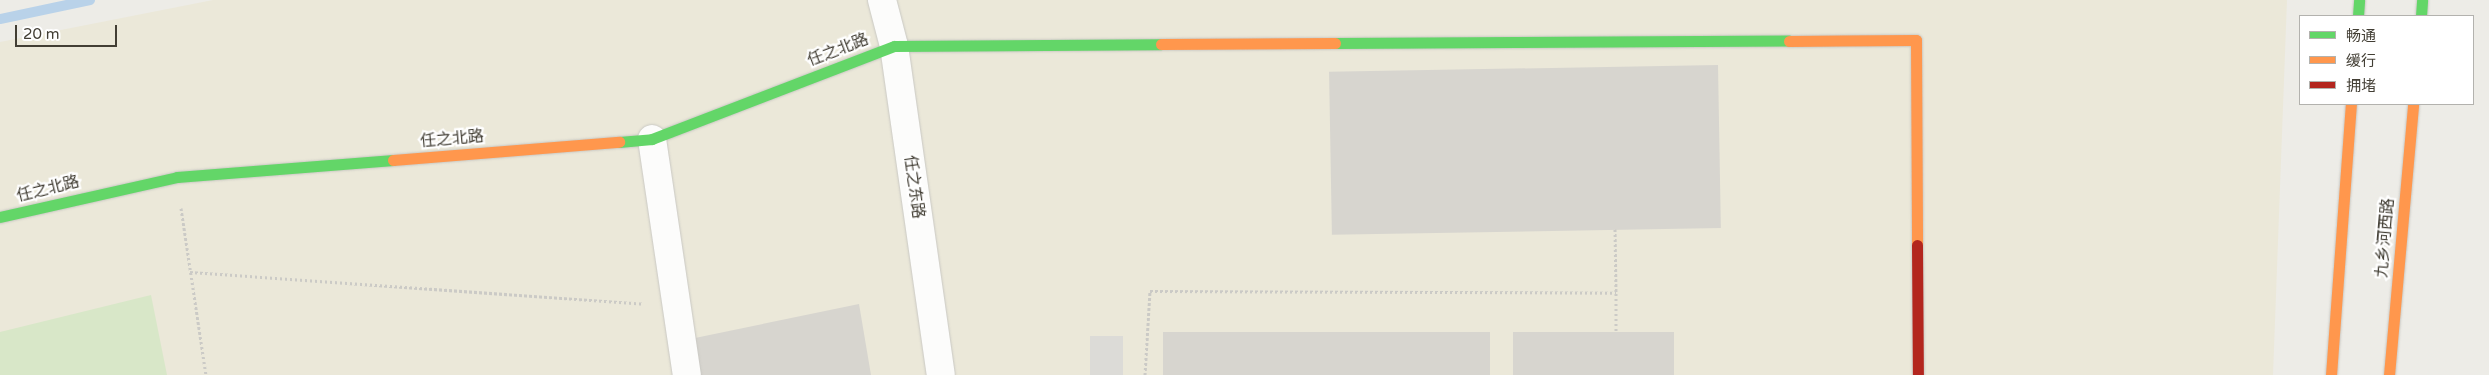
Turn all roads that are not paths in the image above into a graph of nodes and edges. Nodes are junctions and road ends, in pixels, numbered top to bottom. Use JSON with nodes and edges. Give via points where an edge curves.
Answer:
{"nodes":[{"id":1,"x":882,"y":0,"type":"edge"},
{"id":2,"x":2359,"y":0,"type":"edge"},
{"id":3,"x":2422,"y":0,"type":"edge"},
{"id":4,"x":2358,"y":15,"type":"edge"},
{"id":5,"x":2421,"y":15,"type":"edge"},
{"id":6,"x":894,"y":46,"type":"junction"},
{"id":7,"x":2352,"y":105,"type":"edge"},
{"id":8,"x":2413,"y":105,"type":"edge"},
{"id":9,"x":652,"y":139,"type":"junction"},
{"id":10,"x":0,"y":217,"type":"edge"},
{"id":11,"x":687,"y":375,"type":"edge"},
{"id":12,"x":941,"y":375,"type":"edge"},
{"id":13,"x":1918,"y":375,"type":"edge"},
{"id":14,"x":2331,"y":375,"type":"edge"},
{"id":15,"x":2389,"y":375,"type":"edge"}],
"edges":[{"from":1,"to":6,"type":"street","name":"任之东路"},
{"from":2,"to":4,"type":"street"},
{"from":3,"to":5,"type":"street"},
{"from":6,"to":9,"type":"street","name":"任之北路"},
{"from":6,"to":12,"type":"street","name":"任之东路"},
{"from":6,"to":13,"type":"street","via":[[1916,40]]},
{"from":7,"to":14,"type":"street"},
{"from":8,"to":15,"type":"street","name":"九乡河西路"},
{"from":9,"to":10,"type":"street","name":"任之北路","via":[[177,178],[136,184]]},
{"from":9,"to":11,"type":"street"}]}
